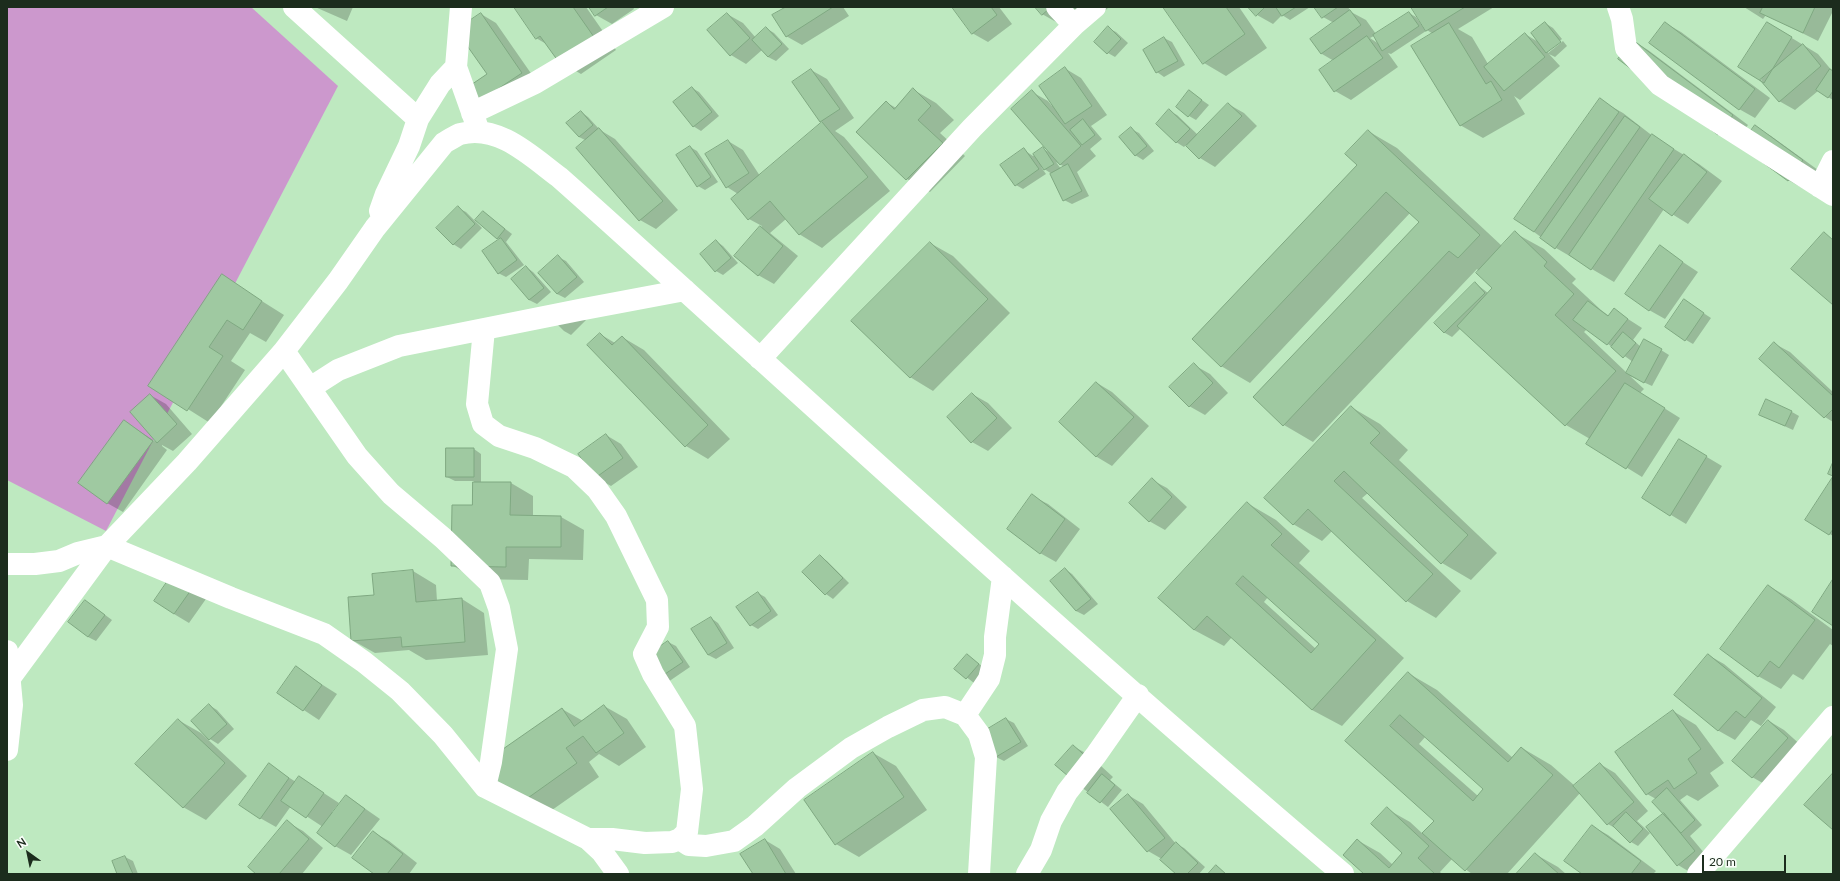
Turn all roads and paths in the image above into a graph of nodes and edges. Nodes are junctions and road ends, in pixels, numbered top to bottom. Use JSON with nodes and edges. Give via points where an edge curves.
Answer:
{"nodes":[{"id":1,"x":294,"y":7,"type":"edge"},
{"id":2,"x":461,"y":7,"type":"edge"},
{"id":3,"x":663,"y":7,"type":"edge"},
{"id":4,"x":1057,"y":7,"type":"edge"},
{"id":5,"x":1095,"y":7,"type":"edge"},
{"id":6,"x":1625,"y":11,"type":"edge"},
{"id":7,"x":1074,"y":25,"type":"junction"},
{"id":8,"x":456,"y":67,"type":"junction"},
{"id":9,"x":418,"y":119,"type":"junction"},
{"id":10,"x":476,"y":122,"type":"junction"},
{"id":11,"x":1833,"y":161,"type":"edge"},
{"id":12,"x":1827,"y":191,"type":"edge"},
{"id":13,"x":375,"y":228,"type":"junction"},
{"id":14,"x":685,"y":290,"type":"junction"},
{"id":15,"x":484,"y":329,"type":"junction"},
{"id":16,"x":284,"y":351,"type":"junction"},
{"id":17,"x":760,"y":359,"type":"junction"},
{"id":18,"x":310,"y":388,"type":"junction"},
{"id":19,"x":107,"y":546,"type":"junction"},
{"id":20,"x":7,"y":564,"type":"edge"},
{"id":21,"x":1002,"y":577,"type":"junction"},
{"id":22,"x":7,"y":651,"type":"edge"},
{"id":23,"x":8,"y":680,"type":"edge"},
{"id":24,"x":1138,"y":695,"type":"junction"},
{"id":25,"x":965,"y":715,"type":"junction"},
{"id":26,"x":1833,"y":717,"type":"edge"},
{"id":27,"x":7,"y":750,"type":"edge"},
{"id":28,"x":485,"y":787,"type":"junction"},
{"id":29,"x":588,"y":839,"type":"junction"},
{"id":30,"x":680,"y":839,"type":"junction"},
{"id":31,"x":618,"y":874,"type":"edge"},
{"id":32,"x":980,"y":874,"type":"edge"},
{"id":33,"x":1027,"y":874,"type":"edge"},
{"id":34,"x":1343,"y":874,"type":"edge"},
{"id":35,"x":1698,"y":874,"type":"edge"}],
"edges":[{"from":1,"to":9,"type":"street"},
{"from":2,"to":8,"type":"street"},
{"from":3,"to":10,"type":"street","via":[[535,83]]},
{"from":4,"to":7,"type":"street"},
{"from":5,"to":7,"type":"street"},
{"from":6,"to":12,"type":"street","via":[[1626,48],[1660,85]]},
{"from":7,"to":17,"type":"street","via":[[972,128]]},
{"from":8,"to":9,"type":"street","via":[[440,84]]},
{"from":8,"to":10,"type":"street"},
{"from":9,"to":13,"type":"street","via":[[409,146],[386,194]]},
{"from":10,"to":13,"type":"street","via":[[444,143]]},
{"from":10,"to":14,"type":"street","via":[[559,177]]},
{"from":11,"to":12,"type":"street"},
{"from":13,"to":16,"type":"street"},
{"from":14,"to":15,"type":"street"},
{"from":14,"to":17,"type":"street"},
{"from":15,"to":18,"type":"street","via":[[399,346],[338,370]]},
{"from":15,"to":30,"type":"street","via":[[478,404],[483,424],[499,436],[535,448],[574,467],[597,490],[616,516],[656,600],[658,627],[644,654],[653,674],[685,726],[692,789],[687,832]]},
{"from":16,"to":18,"type":"street"},
{"from":16,"to":19,"type":"street","via":[[187,462]]},
{"from":17,"to":21,"type":"street"},
{"from":18,"to":28,"type":"street","via":[[357,456],[391,494],[443,538],[490,583],[499,608],[507,649]]},
{"from":19,"to":20,"type":"street","via":[[59,561]]},
{"from":19,"to":23,"type":"street"},
{"from":19,"to":28,"type":"street","via":[[324,634],[400,691],[443,734]]},
{"from":21,"to":24,"type":"street"},
{"from":21,"to":25,"type":"street","via":[[995,655],[989,679]]},
{"from":22,"to":23,"type":"street"},
{"from":23,"to":27,"type":"street","via":[[12,706]]},
{"from":24,"to":33,"type":"street","via":[[1067,792],[1051,821],[1041,850]]},
{"from":24,"to":34,"type":"street","via":[[1223,772]]},
{"from":25,"to":30,"type":"street","via":[[945,708],[923,710],[888,727],[852,748],[797,788],[755,826],[734,841],[706,846],[689,845]]},
{"from":25,"to":32,"type":"street","via":[[979,734],[986,757]]},
{"from":26,"to":35,"type":"street"},
{"from":28,"to":29,"type":"street"},
{"from":29,"to":30,"type":"street","via":[[645,843],[672,842]]},
{"from":29,"to":31,"type":"street","via":[[602,852]]}]}
